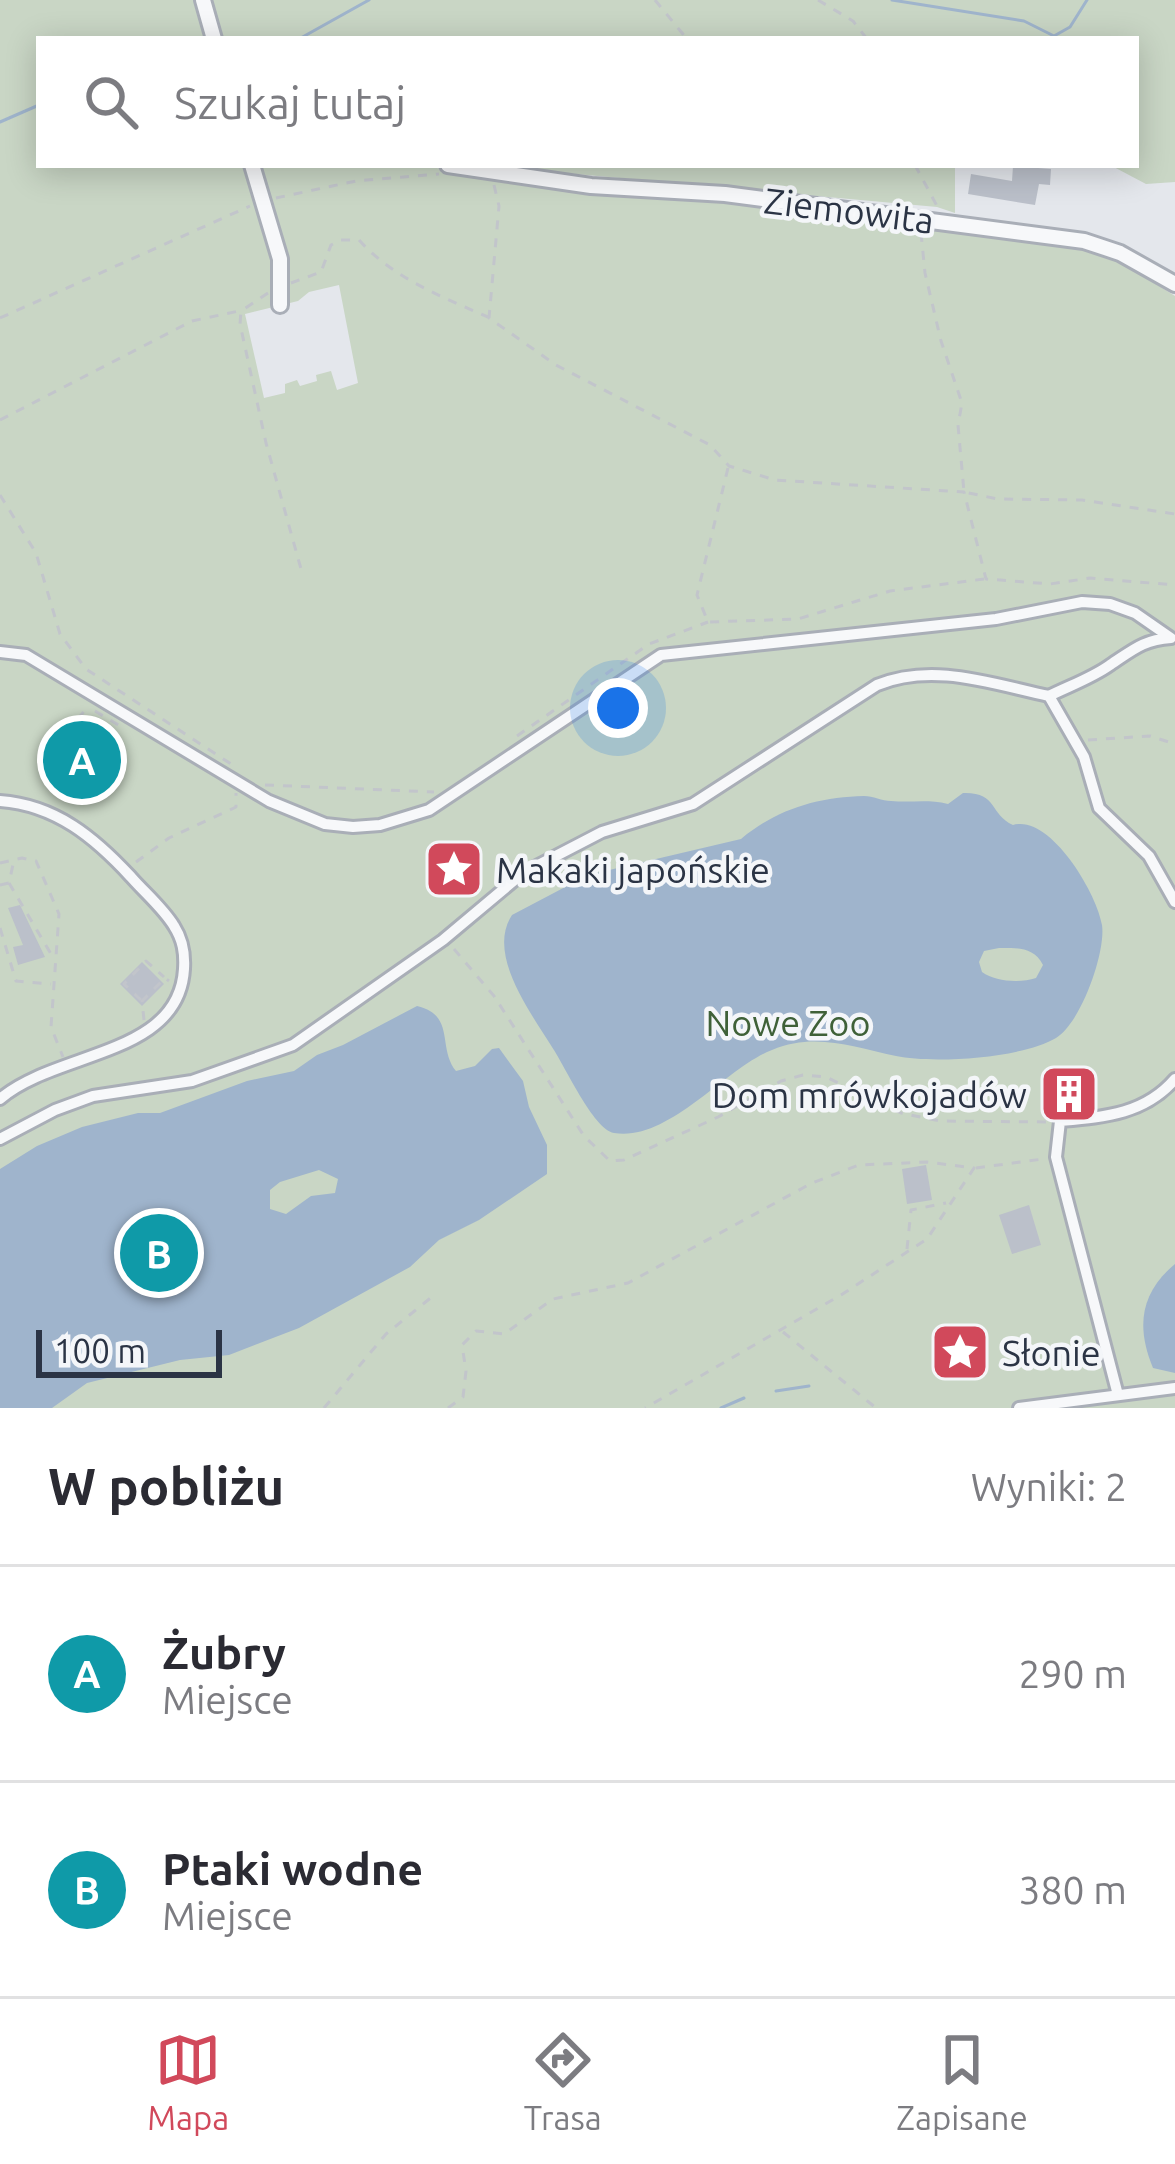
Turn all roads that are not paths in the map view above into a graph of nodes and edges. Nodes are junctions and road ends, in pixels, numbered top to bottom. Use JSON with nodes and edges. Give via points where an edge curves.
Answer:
{"nodes":[{"id":1,"x":203,"y":0,"type":"edge"},
{"id":2,"x":213,"y":36,"type":"edge"},
{"id":3,"x":252,"y":168,"type":"edge"},
{"id":4,"x":468,"y":168,"type":"edge"},
{"id":5,"x":1173,"y":286,"type":"edge"},
{"id":6,"x":279,"y":294,"type":"road end"},
{"id":7,"x":1135,"y":613,"type":"junction"},
{"id":8,"x":1173,"y":639,"type":"edge"},
{"id":9,"x":1134,"y":646,"type":"junction"},
{"id":10,"x":0,"y":652,"type":"edge"},
{"id":11,"x":1049,"y":696,"type":"junction"},
{"id":12,"x":0,"y":801,"type":"edge"},
{"id":13,"x":1175,"y":902,"type":"edge"},
{"id":14,"x":1175,"y":1079,"type":"edge"},
{"id":15,"x":0,"y":1099,"type":"edge"},
{"id":16,"x":0,"y":1139,"type":"edge"},
{"id":17,"x":1175,"y":1388,"type":"edge"},
{"id":18,"x":1118,"y":1395,"type":"junction"},
{"id":19,"x":1019,"y":1408,"type":"edge"}],
"edges":[{"from":1,"to":2,"type":"street"},
{"from":3,"to":6,"type":"street","via":[[280,259]]},
{"from":4,"to":5,"type":"street","name":"Ziemowita","via":[[1084,241]]},
{"from":7,"to":8,"type":"street"},
{"from":7,"to":9,"type":"street"},
{"from":7,"to":10,"type":"street","via":[[1082,602],[996,619],[661,655],[429,811],[352,826],[310,819],[26,656]]},
{"from":8,"to":9,"type":"street"},
{"from":9,"to":11,"type":"street"},
{"from":11,"to":13,"type":"street","via":[[1076,740],[1099,808],[1149,856]]},
{"from":11,"to":16,"type":"street","via":[[947,674],[877,685],[694,804],[602,832],[523,873],[293,1045],[192,1081],[93,1096]]},
{"from":12,"to":15,"type":"street","via":[[84,830],[173,924],[185,950],[182,992],[159,1025]]},
{"from":14,"to":18,"type":"street","via":[[1149,1104],[1060,1121],[1056,1157]]},
{"from":17,"to":18,"type":"street"},
{"from":18,"to":19,"type":"street"}]}
